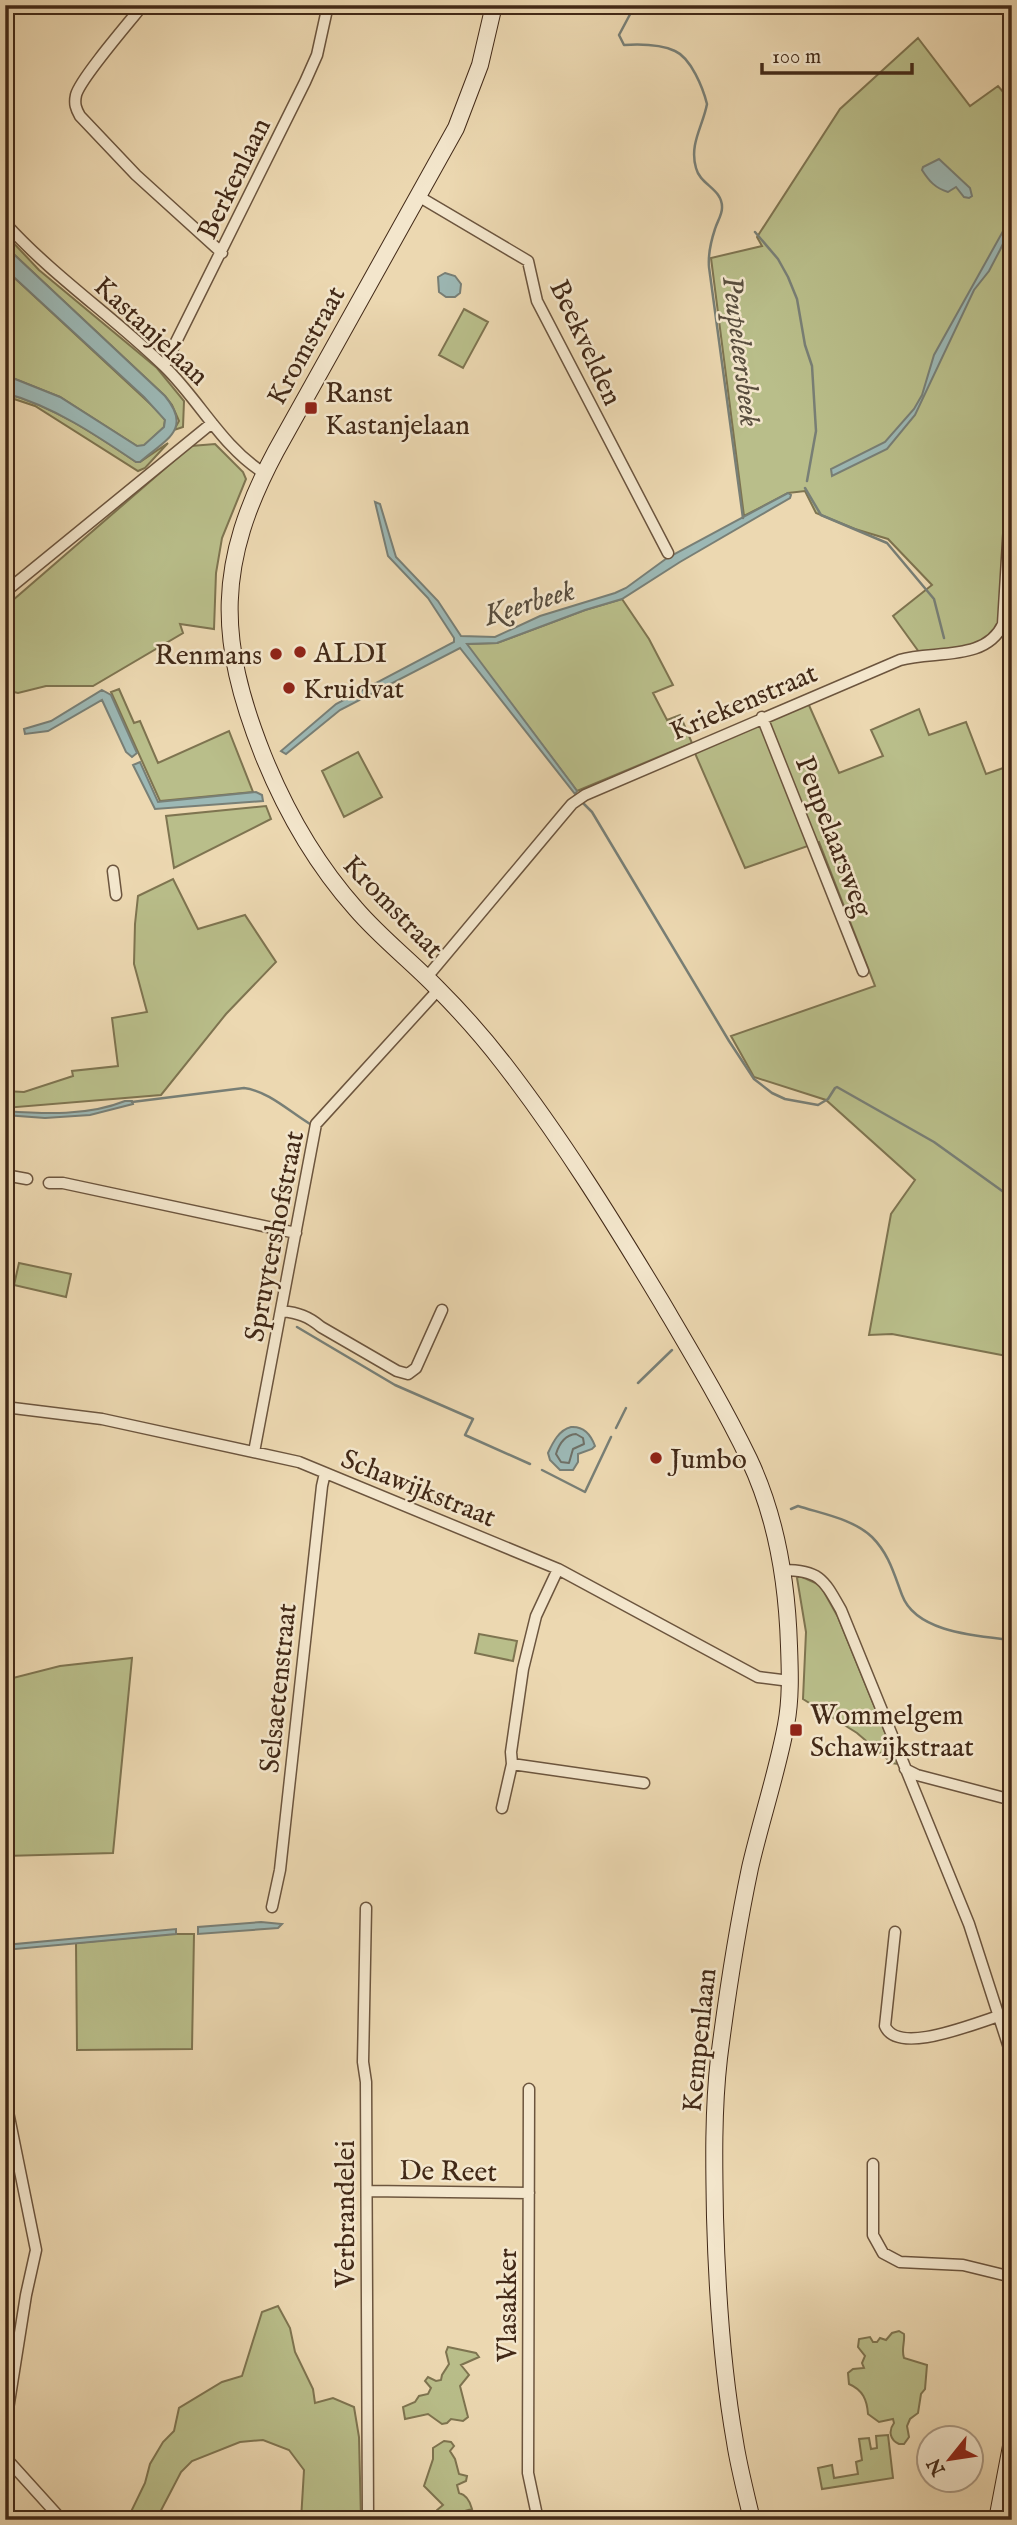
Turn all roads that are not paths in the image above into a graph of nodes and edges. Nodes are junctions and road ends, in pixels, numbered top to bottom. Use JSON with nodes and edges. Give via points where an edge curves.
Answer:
{"nodes":[{"id":1,"x":143,"y":5,"type":"edge"},
{"id":2,"x":328,"y":5,"type":"edge"},
{"id":3,"x":494,"y":5,"type":"edge"},
{"id":4,"x":418,"y":196,"type":"junction"},
{"id":5,"x":5,"y":223,"type":"edge"},
{"id":6,"x":222,"y":253,"type":"junction"},
{"id":7,"x":164,"y":366,"type":"junction"},
{"id":8,"x":212,"y":423,"type":"junction"},
{"id":9,"x":264,"y":473,"type":"junction"},
{"id":10,"x":1012,"y":476,"type":"edge"},
{"id":11,"x":668,"y":553,"type":"dead end"},
{"id":12,"x":5,"y":592,"type":"edge"},
{"id":13,"x":762,"y":718,"type":"junction"},
{"id":14,"x":113,"y":871,"type":"dead end"},
{"id":15,"x":116,"y":895,"type":"dead end"},
{"id":16,"x":863,"y":971,"type":"dead end"},
{"id":17,"x":427,"y":977,"type":"junction"},
{"id":18,"x":439,"y":989,"type":"junction"},
{"id":19,"x":5,"y":1175,"type":"edge"},
{"id":20,"x":27,"y":1179,"type":"dead end"},
{"id":21,"x":48,"y":1183,"type":"dead end"},
{"id":22,"x":296,"y":1233,"type":"junction"},
{"id":23,"x":442,"y":1310,"type":"dead end"},
{"id":24,"x":282,"y":1311,"type":"junction"},
{"id":25,"x":5,"y":1407,"type":"edge"},
{"id":26,"x":254,"y":1452,"type":"junction"},
{"id":27,"x":325,"y":1474,"type":"junction"},
{"id":28,"x":558,"y":1569,"type":"junction"},
{"id":29,"x":783,"y":1570,"type":"junction"},
{"id":30,"x":790,"y":1681,"type":"junction"},
{"id":31,"x":512,"y":1764,"type":"junction"},
{"id":32,"x":905,"y":1769,"type":"junction"},
{"id":33,"x":644,"y":1783,"type":"dead end"},
{"id":34,"x":1012,"y":1800,"type":"edge"},
{"id":35,"x":502,"y":1808,"type":"dead end"},
{"id":36,"x":272,"y":1907,"type":"dead end"},
{"id":37,"x":366,"y":1908,"type":"dead end"},
{"id":38,"x":895,"y":1933,"type":"dead end"},
{"id":39,"x":999,"y":2016,"type":"junction"},
{"id":40,"x":1012,"y":2057,"type":"edge"},
{"id":41,"x":529,"y":2089,"type":"dead end"},
{"id":42,"x":6,"y":2102,"type":"edge"},
{"id":43,"x":873,"y":2164,"type":"dead end"},
{"id":44,"x":367,"y":2191,"type":"junction"},
{"id":45,"x":529,"y":2193,"type":"junction"},
{"id":46,"x":1012,"y":2277,"type":"edge"},
{"id":47,"x":5,"y":2428,"type":"edge"},
{"id":48,"x":1012,"y":2441,"type":"edge"},
{"id":49,"x":5,"y":2457,"type":"edge"},
{"id":50,"x":62,"y":2520,"type":"edge"},
{"id":51,"x":368,"y":2520,"type":"edge"},
{"id":52,"x":538,"y":2520,"type":"edge"},
{"id":53,"x":752,"y":2520,"type":"edge"},
{"id":54,"x":997,"y":2520,"type":"edge"}],
"edges":[{"from":1,"to":6,"type":"street","via":[[77,91],[75,108],[136,175]]},
{"from":2,"to":6,"type":"street","name":"Berkenlaan","via":[[317,55]]},
{"from":3,"to":4,"type":"main road","name":"Kromstraat","via":[[471,93]]},
{"from":4,"to":9,"type":"main road","name":"Kromstraat"},
{"from":4,"to":11,"type":"street","name":"Beekvelden","via":[[528,261],[537,301]]},
{"from":5,"to":7,"type":"street","name":"Kastanjelaan","via":[[52,271]]},
{"from":6,"to":7,"type":"street","name":"Berkenlaan"},
{"from":7,"to":8,"type":"street","name":"Kastanjelaan"},
{"from":8,"to":9,"type":"street","name":"Kastanjelaan"},
{"from":8,"to":12,"type":"street"},
{"from":9,"to":17,"type":"main road","name":"Kromstraat","via":[[239,541],[230,593],[235,674],[248,717],[271,775],[326,875]]},
{"from":10,"to":13,"type":"street","name":"Kriekenstraat","via":[[1003,624],[995,638],[962,651],[900,660]]},
{"from":13,"to":16,"type":"street","name":"Peupelaarsweg"},
{"from":13,"to":17,"type":"street","name":"Kriekenstraat","via":[[572,804]]},
{"from":14,"to":15,"type":"street"},
{"from":17,"to":18,"type":"main road","name":"Kromstraat"},
{"from":18,"to":22,"type":"street","name":"Spruytershofstraat","via":[[316,1124]]},
{"from":18,"to":29,"type":"main road","name":"Kromstraat","via":[[532,1102],[681,1335],[752,1464]]},
{"from":19,"to":20,"type":"street"},
{"from":21,"to":22,"type":"street"},
{"from":22,"to":24,"type":"street","name":"Spruytershofstraat"},
{"from":23,"to":24,"type":"street","via":[[416,1368],[408,1374],[331,1334],[311,1318]]},
{"from":24,"to":26,"type":"street","name":"Spruytershofstraat"},
{"from":25,"to":26,"type":"street","name":"Schawijkstraat","via":[[102,1419]]},
{"from":26,"to":27,"type":"street","name":"Schawijkstraat","via":[[299,1462]]},
{"from":27,"to":28,"type":"street","name":"Schawijkstraat"},
{"from":27,"to":36,"type":"street","name":"Selsaetenstraat"},
{"from":28,"to":30,"type":"street","name":"Schawijkstraat","via":[[753,1675]]},
{"from":28,"to":31,"type":"street","via":[[536,1616],[523,1669]]},
{"from":29,"to":30,"type":"main road","name":"Kempenlaan"},
{"from":29,"to":32,"type":"street","via":[[816,1574],[825,1582],[841,1610]]},
{"from":30,"to":53,"type":"main road","name":"Kempenlaan","via":[[786,1725],[732,1966],[718,2063],[713,2157],[723,2349],[734,2441]]},
{"from":31,"to":33,"type":"street"},
{"from":31,"to":35,"type":"street"},
{"from":32,"to":34,"type":"street"},
{"from":32,"to":39,"type":"street","via":[[970,1924]]},
{"from":37,"to":44,"type":"street","name":"Verbrandelei","via":[[363,2062]]},
{"from":38,"to":39,"type":"street","via":[[888,2033],[927,2039]]},
{"from":39,"to":40,"type":"street"},
{"from":41,"to":45,"type":"street","name":"Vlasakker"},
{"from":42,"to":47,"type":"street","via":[[36,2250]]},
{"from":43,"to":46,"type":"street","via":[[873,2235],[883,2253],[900,2262],[963,2265]]},
{"from":44,"to":45,"type":"street","name":"De Reet"},
{"from":44,"to":51,"type":"street","name":"Verbrandelei"},
{"from":45,"to":52,"type":"street","name":"Vlasakker","via":[[528,2473]]},
{"from":48,"to":54,"type":"main road"},
{"from":49,"to":50,"type":"street"}]}
